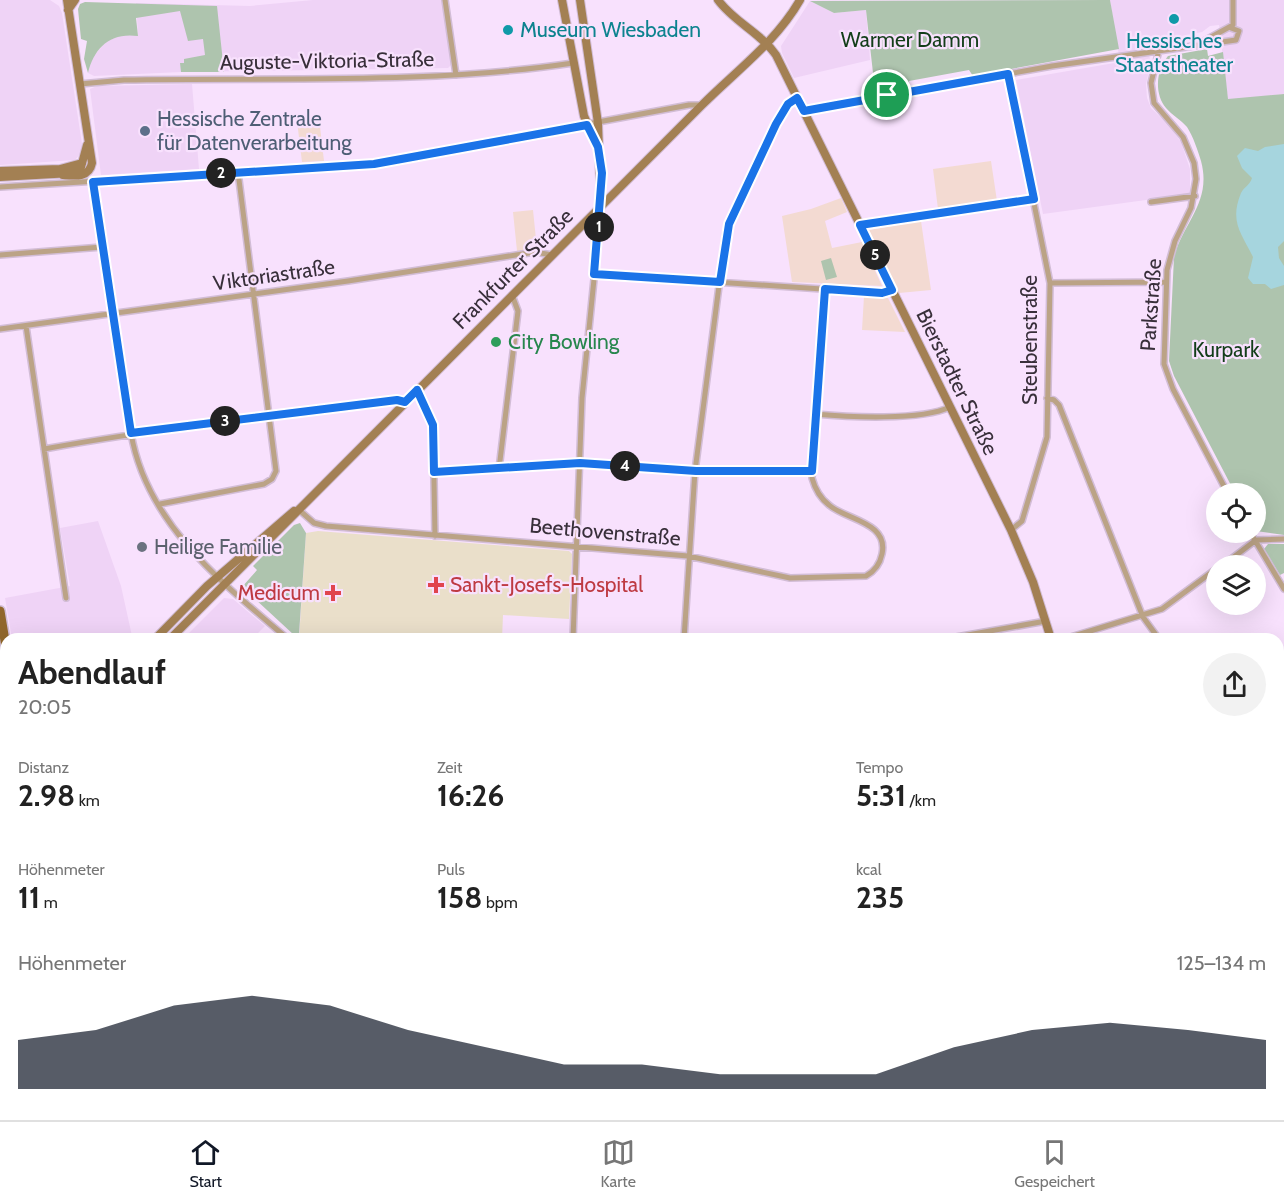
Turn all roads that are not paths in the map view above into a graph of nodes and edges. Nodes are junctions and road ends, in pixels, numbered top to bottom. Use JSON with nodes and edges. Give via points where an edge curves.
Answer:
{"nodes":[{"id":1,"x":61,"y":0,"type":"edge"},
{"id":2,"x":67,"y":0,"type":"edge"},
{"id":3,"x":75,"y":0,"type":"edge"},
{"id":4,"x":445,"y":0,"type":"edge"},
{"id":5,"x":562,"y":0,"type":"edge"},
{"id":6,"x":580,"y":0,"type":"edge"},
{"id":7,"x":718,"y":0,"type":"edge"},
{"id":8,"x":800,"y":0,"type":"edge"},
{"id":9,"x":1233,"y":0,"type":"edge"},
{"id":10,"x":68,"y":10,"type":"junction"},
{"id":11,"x":1231,"y":28,"type":"junction"},
{"id":12,"x":585,"y":32,"type":"junction"},
{"id":13,"x":568,"y":34,"type":"junction"},
{"id":14,"x":1201,"y":43,"type":"junction"},
{"id":15,"x":767,"y":44,"type":"junction"},
{"id":16,"x":1159,"y":50,"type":"junction"},
{"id":17,"x":573,"y":63,"type":"junction"},
{"id":18,"x":1008,"y":74,"type":"junction"},
{"id":19,"x":456,"y":75,"type":"junction"},
{"id":20,"x":80,"y":84,"type":"junction"},
{"id":21,"x":797,"y":98,"type":"junction"},
{"id":22,"x":702,"y":105,"type":"junction"},
{"id":23,"x":804,"y":111,"type":"junction"},
{"id":24,"x":598,"y":123,"type":"junction"},
{"id":25,"x":587,"y":125,"type":"junction"},
{"id":26,"x":88,"y":137,"type":"junction"},
{"id":27,"x":598,"y":147,"type":"junction"},
{"id":28,"x":82,"y":163,"type":"junction"},
{"id":29,"x":0,"y":171,"type":"edge"},
{"id":30,"x":238,"y":172,"type":"junction"},
{"id":31,"x":602,"y":173,"type":"junction"},
{"id":32,"x":63,"y":175,"type":"junction"},
{"id":33,"x":0,"y":177,"type":"edge"},
{"id":34,"x":93,"y":182,"type":"junction"},
{"id":35,"x":0,"y":187,"type":"edge"},
{"id":36,"x":1194,"y":196,"type":"junction"},
{"id":37,"x":611,"y":197,"type":"junction"},
{"id":38,"x":1034,"y":199,"type":"junction"},
{"id":39,"x":1150,"y":202,"type":"dead end"},
{"id":40,"x":599,"y":208,"type":"junction"},
{"id":41,"x":860,"y":225,"type":"junction"},
{"id":42,"x":102,"y":247,"type":"junction"},
{"id":43,"x":0,"y":255,"type":"edge"},
{"id":44,"x":552,"y":255,"type":"junction"},
{"id":45,"x":594,"y":274,"type":"junction"},
{"id":46,"x":720,"y":282,"type":"junction"},
{"id":47,"x":1166,"y":282,"type":"junction"},
{"id":48,"x":1050,"y":283,"type":"junction"},
{"id":49,"x":825,"y":289,"type":"junction"},
{"id":50,"x":892,"y":290,"type":"junction"},
{"id":51,"x":253,"y":295,"type":"junction"},
{"id":52,"x":512,"y":295,"type":"junction"},
{"id":53,"x":114,"y":313,"type":"junction"},
{"id":54,"x":26,"y":326,"type":"junction"},
{"id":55,"x":0,"y":329,"type":"edge"},
{"id":56,"x":417,"y":390,"type":"junction"},
{"id":57,"x":1047,"y":398,"type":"junction"},
{"id":58,"x":405,"y":402,"type":"junction"},
{"id":59,"x":950,"y":407,"type":"junction"},
{"id":60,"x":815,"y":414,"type":"junction"},
{"id":61,"x":269,"y":415,"type":"junction"},
{"id":62,"x":131,"y":433,"type":"junction"},
{"id":63,"x":44,"y":449,"type":"junction"},
{"id":64,"x":580,"y":463,"type":"junction"},
{"id":65,"x":499,"y":469,"type":"junction"},
{"id":66,"x":696,"y":471,"type":"junction"},
{"id":67,"x":812,"y":471,"type":"junction"},
{"id":68,"x":434,"y":472,"type":"junction"},
{"id":69,"x":1222,"y":483,"type":"edge"},
{"id":70,"x":160,"y":504,"type":"junction"},
{"id":71,"x":298,"y":509,"type":"junction"},
{"id":72,"x":1011,"y":530,"type":"junction"},
{"id":73,"x":435,"y":536,"type":"junction"},
{"id":74,"x":1284,"y":539,"type":"edge"},
{"id":75,"x":1266,"y":540,"type":"edge"},
{"id":76,"x":1251,"y":543,"type":"edge"},
{"id":77,"x":1255,"y":543,"type":"edge"},
{"id":78,"x":578,"y":546,"type":"junction"},
{"id":79,"x":1236,"y":555,"type":"edge"},
{"id":80,"x":688,"y":556,"type":"junction"},
{"id":81,"x":1206,"y":576,"type":"edge"},
{"id":82,"x":217,"y":578,"type":"junction"},
{"id":83,"x":224,"y":584,"type":"junction"},
{"id":84,"x":1284,"y":589,"type":"edge"},
{"id":85,"x":66,"y":598,"type":"dead end"},
{"id":86,"x":0,"y":611,"type":"edge"},
{"id":87,"x":1143,"y":617,"type":"junction"},
{"id":88,"x":1046,"y":621,"type":"junction"},
{"id":89,"x":4,"y":633,"type":"edge"},
{"id":90,"x":161,"y":633,"type":"edge"},
{"id":91,"x":176,"y":633,"type":"edge"},
{"id":92,"x":281,"y":633,"type":"edge"},
{"id":93,"x":573,"y":633,"type":"edge"},
{"id":94,"x":684,"y":633,"type":"edge"},
{"id":95,"x":979,"y":633,"type":"edge"},
{"id":96,"x":1049,"y":633,"type":"edge"},
{"id":97,"x":1086,"y":633,"type":"edge"},
{"id":98,"x":1155,"y":633,"type":"edge"}],
"edges":[{"from":1,"to":10,"type":"main road"},
{"from":2,"to":10,"type":"main road"},
{"from":3,"to":10,"type":"main road"},
{"from":4,"to":19,"type":"street"},
{"from":5,"to":13,"type":"main road"},
{"from":6,"to":12,"type":"main road"},
{"from":7,"to":15,"type":"main road","name":"Bierstadter Straße","via":[[730,15]]},
{"from":8,"to":15,"type":"main road","name":"Frankfurter Straße"},
{"from":9,"to":11,"type":"street","via":[[1235,19]]},
{"from":10,"to":20,"type":"main road"},
{"from":11,"to":14,"type":"street"},
{"from":11,"to":14,"type":"street","via":[[1239,30],[1236,40]]},
{"from":12,"to":13,"type":"main road","via":[[576,27]]},
{"from":12,"to":24,"type":"main road"},
{"from":13,"to":17,"type":"main road"},
{"from":14,"to":16,"type":"street"},
{"from":15,"to":21,"type":"main road","name":"Bierstadter Straße"},
{"from":15,"to":22,"type":"main road","name":"Frankfurter Straße"},
{"from":16,"to":18,"type":"street"},
{"from":16,"to":36,"type":"street","name":"Parkstraße","via":[[1152,93],[1159,111],[1175,126],[1190,152],[1195,170]]},
{"from":17,"to":19,"type":"street","name":"Auguste-Viktoria-Straße","via":[[515,72]]},
{"from":17,"to":25,"type":"main road"},
{"from":18,"to":23,"type":"street"},
{"from":18,"to":38,"type":"street","name":"Steubenstraße"},
{"from":19,"to":20,"type":"street","name":"Auguste-Viktoria-Straße"},
{"from":20,"to":26,"type":"main road"},
{"from":21,"to":23,"type":"main road","name":"Bierstadter Straße"},
{"from":21,"to":46,"type":"street","via":[[788,104],[776,124],[726,232]]},
{"from":22,"to":24,"type":"street"},
{"from":22,"to":37,"type":"main road","name":"Frankfurter Straße"},
{"from":23,"to":41,"type":"main road","name":"Bierstadter Straße"},
{"from":24,"to":25,"type":"street"},
{"from":24,"to":27,"type":"main road"},
{"from":25,"to":27,"type":"main road"},
{"from":25,"to":30,"type":"street","via":[[393,162]]},
{"from":26,"to":28,"type":"main road"},
{"from":26,"to":32,"type":"main road","via":[[92,160],[89,171],[81,176]]},
{"from":27,"to":31,"type":"main road"},
{"from":28,"to":29,"type":"main road","via":[[60,169]]},
{"from":28,"to":32,"type":"main road","via":[[77,170]]},
{"from":30,"to":34,"type":"street"},
{"from":30,"to":51,"type":"street"},
{"from":31,"to":37,"type":"main road"},
{"from":31,"to":40,"type":"main road"},
{"from":32,"to":33,"type":"main road"},
{"from":34,"to":35,"type":"street"},
{"from":34,"to":42,"type":"street"},
{"from":36,"to":39,"type":"street"},
{"from":36,"to":47,"type":"street","name":"Parkstraße","via":[[1172,247]]},
{"from":37,"to":40,"type":"main road","name":"Frankfurter Straße"},
{"from":38,"to":41,"type":"street"},
{"from":38,"to":48,"type":"street","name":"Steubenstraße"},
{"from":40,"to":44,"type":"main road","name":"Frankfurter Straße"},
{"from":40,"to":45,"type":"street"},
{"from":41,"to":50,"type":"main road","name":"Bierstadter Straße"},
{"from":42,"to":43,"type":"street"},
{"from":42,"to":53,"type":"street"},
{"from":44,"to":51,"type":"street","name":"Viktoriastraße","via":[[535,252]]},
{"from":44,"to":52,"type":"main road","name":"Frankfurter Straße"},
{"from":45,"to":46,"type":"street"},
{"from":45,"to":64,"type":"street","via":[[584,366]]},
{"from":46,"to":49,"type":"street"},
{"from":46,"to":66,"type":"street"},
{"from":47,"to":48,"type":"street"},
{"from":47,"to":69,"type":"street","name":"Parkstraße","via":[[1165,369]]},
{"from":48,"to":57,"type":"street","name":"Steubenstraße"},
{"from":49,"to":50,"type":"street","via":[[882,293]]},
{"from":49,"to":60,"type":"street"},
{"from":50,"to":59,"type":"main road","name":"Bierstadter Straße"},
{"from":51,"to":53,"type":"street","name":"Viktoriastraße"},
{"from":51,"to":61,"type":"street"},
{"from":52,"to":56,"type":"main road","name":"Frankfurter Straße"},
{"from":52,"to":65,"type":"street","via":[[518,311]]},
{"from":53,"to":54,"type":"street","name":"Viktoriastraße"},
{"from":53,"to":62,"type":"street"},
{"from":54,"to":55,"type":"street","name":"Viktoriastraße"},
{"from":54,"to":63,"type":"street"},
{"from":56,"to":58,"type":"main road","name":"Frankfurter Straße"},
{"from":56,"to":68,"type":"street","via":[[433,425]]},
{"from":57,"to":72,"type":"street","name":"Steubenstraße","via":[[1046,444],[1022,520]]},
{"from":57,"to":87,"type":"street","via":[[1059,405]]},
{"from":58,"to":61,"type":"street"},
{"from":58,"to":71,"type":"main road","name":"Frankfurter Straße"},
{"from":59,"to":60,"type":"street","via":[[871,417]]},
{"from":59,"to":72,"type":"main road","name":"Bierstadter Straße"},
{"from":60,"to":67,"type":"street"},
{"from":61,"to":62,"type":"street"},
{"from":61,"to":70,"type":"street","via":[[276,471],[272,479],[264,484]]},
{"from":62,"to":63,"type":"street"},
{"from":62,"to":70,"type":"street","via":[[139,465]]},
{"from":63,"to":85,"type":"street"},
{"from":64,"to":65,"type":"street"},
{"from":64,"to":66,"type":"street"},
{"from":64,"to":78,"type":"street"},
{"from":65,"to":68,"type":"street"},
{"from":66,"to":67,"type":"street"},
{"from":66,"to":80,"type":"street"},
{"from":67,"to":80,"type":"street","name":"Beethovenstraße","via":[[822,499],[839,512],[866,523],[880,537],[883,548],[870,574],[856,578],[780,577]]},
{"from":68,"to":73,"type":"street"},
{"from":70,"to":82,"type":"street","via":[[187,547]]},
{"from":71,"to":73,"type":"street","name":"Beethovenstraße","via":[[314,523],[326,526]]},
{"from":71,"to":82,"type":"main road","name":"Frankfurter Straße"},
{"from":71,"to":83,"type":"main road","name":"Frankfurter Straße"},
{"from":72,"to":88,"type":"main road","name":"Bierstadter Straße"},
{"from":73,"to":78,"type":"street","name":"Beethovenstraße"},
{"from":74,"to":75,"type":"street"},
{"from":76,"to":79,"type":"street"},
{"from":77,"to":84,"type":"street"},
{"from":78,"to":80,"type":"street","name":"Beethovenstraße"},
{"from":78,"to":93,"type":"street"},
{"from":80,"to":94,"type":"street"},
{"from":81,"to":87,"type":"street","via":[[1162,609]]},
{"from":82,"to":83,"type":"street"},
{"from":82,"to":90,"type":"main road","name":"Frankfurter Straße"},
{"from":83,"to":91,"type":"main road","name":"Frankfurter Straße"},
{"from":83,"to":92,"type":"street"},
{"from":86,"to":89,"type":"main road"},
{"from":87,"to":97,"type":"street"},
{"from":87,"to":98,"type":"street"},
{"from":88,"to":95,"type":"street"},
{"from":88,"to":96,"type":"main road","name":"Bierstadter Straße"}]}
